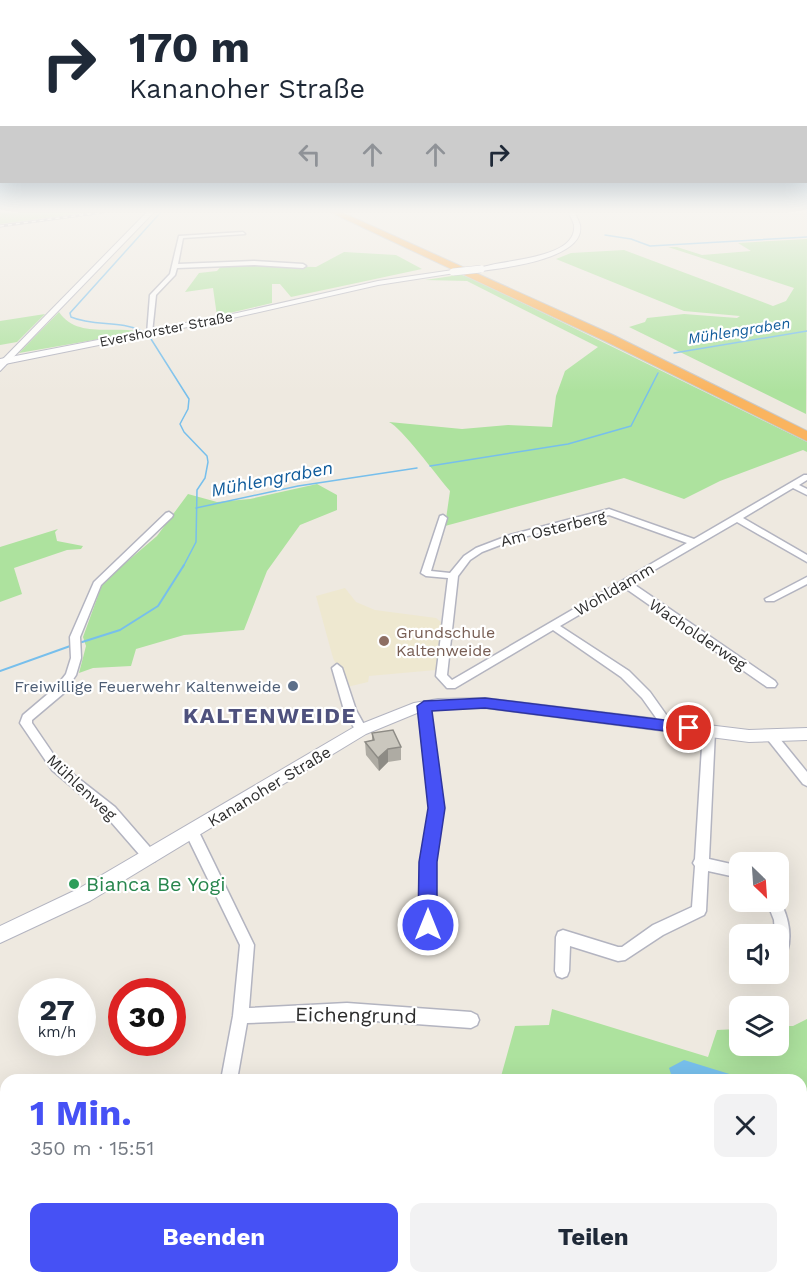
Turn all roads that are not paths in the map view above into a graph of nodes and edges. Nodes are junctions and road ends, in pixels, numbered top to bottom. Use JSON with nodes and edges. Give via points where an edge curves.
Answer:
{"nodes":[{"id":1,"x":92,"y":272,"type":"edge"},
{"id":2,"x":174,"y":272,"type":"edge"},
{"id":3,"x":454,"y":272,"type":"edge"},
{"id":4,"x":464,"y":272,"type":"edge"},
{"id":5,"x":475,"y":272,"type":"edge"},
{"id":6,"x":149,"y":333,"type":"junction"},
{"id":7,"x":2,"y":364,"type":"edge"},
{"id":8,"x":807,"y":429,"type":"edge"},
{"id":9,"x":807,"y":437,"type":"edge"},
{"id":10,"x":807,"y":477,"type":"edge"},
{"id":11,"x":793,"y":485,"type":"junction"},
{"id":12,"x":807,"y":492,"type":"edge"},
{"id":13,"x":169,"y":515,"type":"dead end"},
{"id":14,"x":443,"y":518,"type":"dead end"},
{"id":15,"x":737,"y":518,"type":"junction"},
{"id":16,"x":695,"y":543,"type":"junction"},
{"id":17,"x":807,"y":559,"type":"edge"},
{"id":18,"x":453,"y":576,"type":"junction"},
{"id":19,"x":807,"y":580,"type":"edge"},
{"id":20,"x":625,"y":584,"type":"junction"},
{"id":21,"x":770,"y":599,"type":"dead end"},
{"id":22,"x":552,"y":625,"type":"junction"},
{"id":23,"x":337,"y":669,"type":"dead end"},
{"id":24,"x":771,"y":684,"type":"dead end"},
{"id":25,"x":451,"y":685,"type":"junction"},
{"id":26,"x":453,"y":703,"type":"junction"},
{"id":27,"x":424,"y":706,"type":"junction"},
{"id":28,"x":668,"y":726,"type":"junction"},
{"id":29,"x":362,"y":730,"type":"junction"},
{"id":30,"x":710,"y":731,"type":"junction"},
{"id":31,"x":807,"y":734,"type":"edge"},
{"id":32,"x":772,"y":737,"type":"junction"},
{"id":33,"x":807,"y":781,"type":"edge"},
{"id":34,"x":192,"y":832,"type":"junction"},
{"id":35,"x":150,"y":857,"type":"junction"},
{"id":36,"x":700,"y":863,"type":"junction"},
{"id":37,"x":729,"y":870,"type":"edge"},
{"id":38,"x":428,"y":925,"type":"dead end"},
{"id":39,"x":0,"y":935,"type":"edge"},
{"id":40,"x":562,"y":971,"type":"dead end"},
{"id":41,"x":241,"y":1016,"type":"junction"},
{"id":42,"x":471,"y":1020,"type":"dead end"},
{"id":43,"x":230,"y":1074,"type":"edge"}],
"edges":[{"from":1,"to":7,"type":"main road"},
{"from":2,"to":6,"type":"street","via":[[153,295]]},
{"from":3,"to":6,"type":"street","name":"Evershorster Straße","bridge":true,"via":[[378,283]]},
{"from":4,"to":9,"type":"highway","via":[[619,343]]},
{"from":5,"to":8,"type":"highway"},
{"from":6,"to":7,"type":"street","name":"Evershorster Straße"},
{"from":10,"to":11,"type":"street","name":"Wohldamm"},
{"from":11,"to":12,"type":"street"},
{"from":11,"to":15,"type":"street","name":"Wohldamm"},
{"from":13,"to":35,"type":"street","name":"Mühlenweg","via":[[97,584],[75,645],[71,675],[26,723],[56,767],[110,811]]},
{"from":14,"to":18,"type":"street","via":[[426,573]]},
{"from":15,"to":16,"type":"street","name":"Wohldamm"},
{"from":15,"to":17,"type":"street"},
{"from":16,"to":18,"type":"street","name":"Am Osterberg","via":[[618,513],[601,513],[495,543],[467,558]]},
{"from":16,"to":20,"type":"street","name":"Wohldamm"},
{"from":18,"to":25,"type":"street","via":[[441,676]]},
{"from":19,"to":21,"type":"street"},
{"from":20,"to":22,"type":"street","name":"Wohldamm"},
{"from":20,"to":24,"type":"street","name":"Wacholderweg"},
{"from":22,"to":25,"type":"street","name":"Wohldamm"},
{"from":22,"to":28,"type":"street","via":[[625,674]]},
{"from":23,"to":29,"type":"street","via":[[350,710]]},
{"from":25,"to":26,"type":"street"},
{"from":26,"to":27,"type":"street","name":"Kananoher Straße"},
{"from":26,"to":28,"type":"street","name":"Kananoher Straße","via":[[485,703]]},
{"from":27,"to":29,"type":"street","name":"Kananoher Straße","via":[[392,715]]},
{"from":27,"to":38,"type":"street","via":[[436,808],[428,862]]},
{"from":28,"to":30,"type":"street","name":"Kananoher Straße"},
{"from":29,"to":34,"type":"street","name":"Kananoher Straße"},
{"from":30,"to":32,"type":"street","name":"Kananoher Straße"},
{"from":30,"to":36,"type":"street"},
{"from":31,"to":32,"type":"street","name":"Kananoher Straße"},
{"from":32,"to":33,"type":"street"},
{"from":34,"to":35,"type":"street","name":"Kananoher Straße"},
{"from":34,"to":41,"type":"street","via":[[247,945]]},
{"from":35,"to":39,"type":"street","name":"Kananoher Straße","via":[[84,895]]},
{"from":36,"to":37,"type":"street"},
{"from":36,"to":40,"type":"street","via":[[696,914],[658,930],[625,953],[563,937]]},
{"from":41,"to":42,"type":"street","name":"Eichengrund","via":[[347,1011]]},
{"from":41,"to":43,"type":"street"}]}
